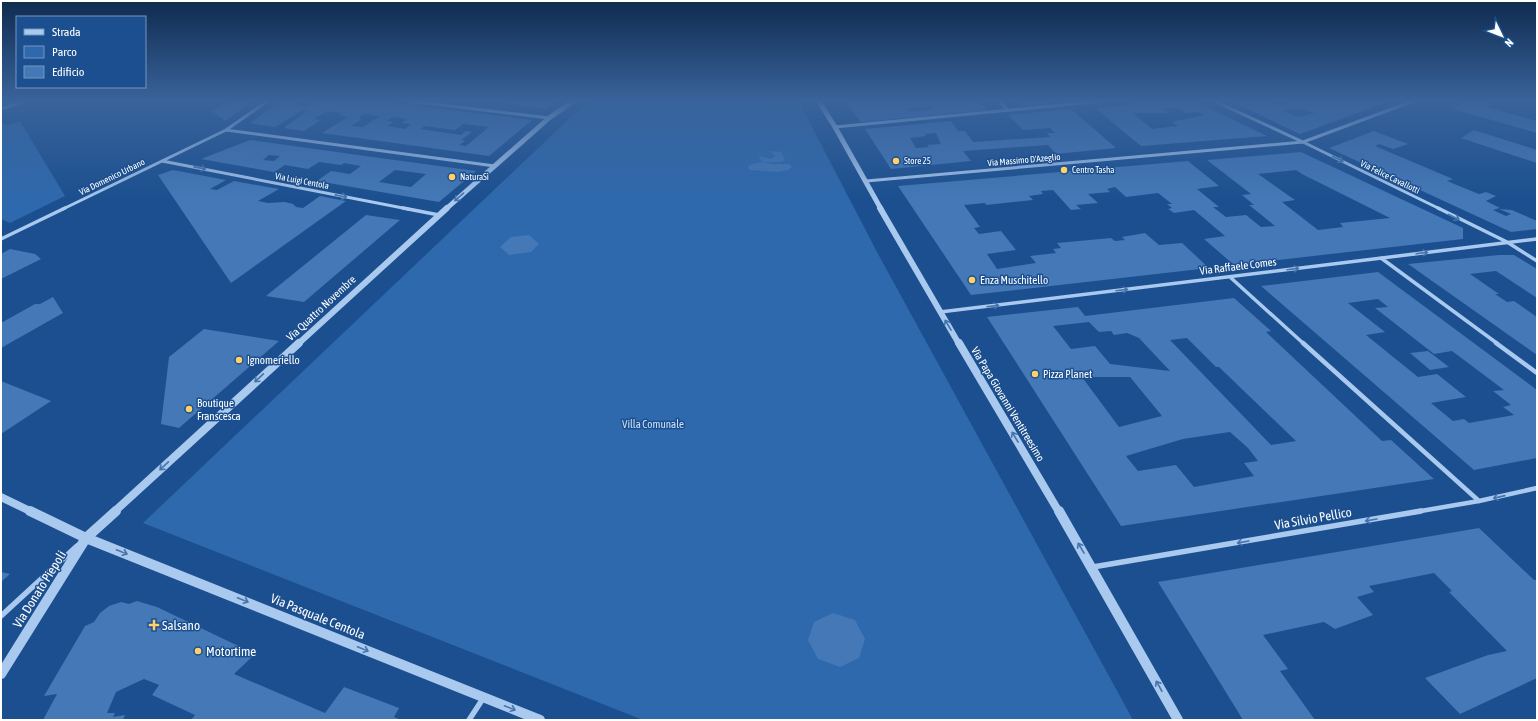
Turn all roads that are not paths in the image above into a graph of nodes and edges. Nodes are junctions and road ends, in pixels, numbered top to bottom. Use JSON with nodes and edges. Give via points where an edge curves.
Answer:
{"nodes":[{"id":1,"x":218,"y":134,"type":"edge"},
{"id":2,"x":253,"y":134,"type":"edge"},
{"id":3,"x":531,"y":134,"type":"edge"},
{"id":4,"x":839,"y":134,"type":"edge"},
{"id":5,"x":1284,"y":134,"type":"edge"},
{"id":6,"x":1325,"y":134,"type":"edge"},
{"id":7,"x":1302,"y":142,"type":"junction"},
{"id":8,"x":162,"y":161,"type":"junction"},
{"id":9,"x":495,"y":166,"type":"junction"},
{"id":10,"x":866,"y":181,"type":"junction"},
{"id":11,"x":439,"y":215,"type":"junction"},
{"id":12,"x":1,"y":239,"type":"edge"},
{"id":13,"x":1537,"y":239,"type":"edge"},
{"id":14,"x":1506,"y":242,"type":"junction"},
{"id":15,"x":1381,"y":258,"type":"junction"},
{"id":16,"x":1537,"y":261,"type":"edge"},
{"id":17,"x":1230,"y":276,"type":"junction"},
{"id":18,"x":940,"y":312,"type":"junction"},
{"id":19,"x":1537,"y":373,"type":"edge"},
{"id":20,"x":1537,"y":488,"type":"edge"},
{"id":21,"x":1,"y":497,"type":"edge"},
{"id":22,"x":1479,"y":501,"type":"junction"},
{"id":23,"x":86,"y":538,"type":"junction"},
{"id":24,"x":1092,"y":567,"type":"junction"},
{"id":25,"x":1,"y":616,"type":"edge"},
{"id":26,"x":1,"y":674,"type":"edge"},
{"id":27,"x":484,"y":697,"type":"junction"},
{"id":28,"x":469,"y":720,"type":"edge"},
{"id":29,"x":540,"y":720,"type":"edge"},
{"id":30,"x":1178,"y":720,"type":"edge"}],
"edges":[{"from":1,"to":8,"type":"street","name":"Via Domenico Urbano"},
{"from":2,"to":9,"type":"street"},
{"from":3,"to":9,"type":"street","name":"Via Quattro Novembre"},
{"from":4,"to":10,"type":"street","name":"Via Papa Giovanni Ventitreesimo"},
{"from":5,"to":7,"type":"street","name":"Via Felice Cavallotti"},
{"from":6,"to":7,"type":"street","name":"Via Massimo D'Azeglio"},
{"from":7,"to":10,"type":"street","name":"Via Massimo D'Azeglio"},
{"from":7,"to":14,"type":"street","name":"Via Felice Cavallotti","one_way":true},
{"from":8,"to":11,"type":"street","name":"Via Luigi Centola","one_way":true},
{"from":8,"to":12,"type":"street","name":"Via Domenico Urbano"},
{"from":9,"to":11,"type":"street","name":"Via Quattro Novembre","one_way":true},
{"from":10,"to":18,"type":"street","name":"Via Papa Giovanni Ventitreesimo"},
{"from":11,"to":23,"type":"street","name":"Via Quattro Novembre","one_way":true},
{"from":13,"to":14,"type":"street","name":"Via Raffaele Comes"},
{"from":15,"to":14,"type":"street","name":"Via Raffaele Comes","one_way":true},
{"from":14,"to":16,"type":"street","name":"Via Felice Cavallotti"},
{"from":17,"to":15,"type":"street","name":"Via Raffaele Comes","one_way":true},
{"from":15,"to":19,"type":"street"},
{"from":18,"to":17,"type":"street","name":"Via Raffaele Comes","one_way":true},
{"from":17,"to":22,"type":"street"},
{"from":24,"to":18,"type":"street","name":"Via Papa Giovanni Ventitreesimo","one_way":true},
{"from":20,"to":22,"type":"street","name":"Via Silvio Pellico","one_way":true},
{"from":21,"to":23,"type":"street","name":"Via Pasquale Centola"},
{"from":22,"to":24,"type":"street","name":"Via Silvio Pellico","one_way":true},
{"from":23,"to":25,"type":"street"},
{"from":23,"to":26,"type":"street","name":"Via Donato Piepoli"},
{"from":23,"to":27,"type":"street","name":"Via Pasquale Centola","one_way":true},
{"from":30,"to":24,"type":"street","name":"Via Papa Giovanni Ventitreesimo","one_way":true},
{"from":27,"to":28,"type":"street"},
{"from":27,"to":29,"type":"street","name":"Via Pasquale Centola","one_way":true}]}
